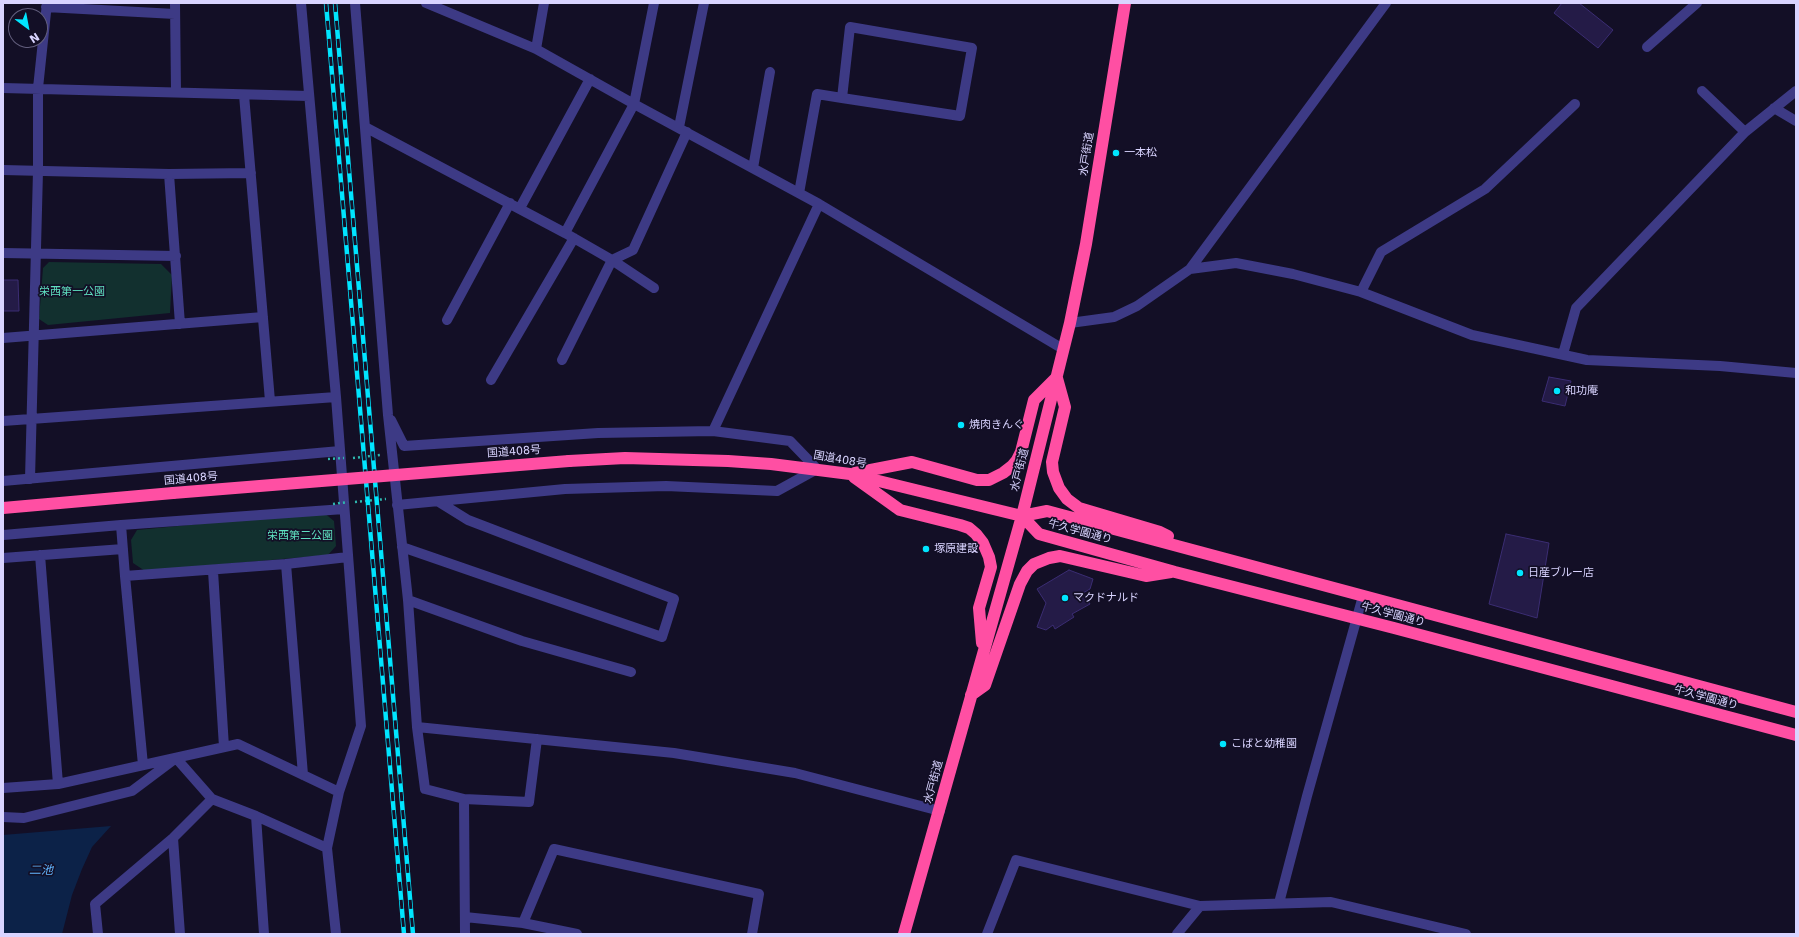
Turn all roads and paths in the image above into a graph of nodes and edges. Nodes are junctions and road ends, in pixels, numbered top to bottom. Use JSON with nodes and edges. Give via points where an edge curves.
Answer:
{"nodes":[{"id":1,"x":175,"y":3,"type":"edge"},
{"id":2,"x":301,"y":3,"type":"edge"},
{"id":3,"x":356,"y":3,"type":"edge"},
{"id":4,"x":426,"y":3,"type":"edge"},
{"id":5,"x":544,"y":3,"type":"edge"},
{"id":6,"x":654,"y":3,"type":"edge"},
{"id":7,"x":704,"y":3,"type":"edge"},
{"id":8,"x":1125,"y":3,"type":"edge"},
{"id":9,"x":1386,"y":3,"type":"edge"},
{"id":10,"x":1697,"y":3,"type":"edge"},
{"id":11,"x":47,"y":5,"type":"edge"},
{"id":12,"x":175,"y":14,"type":"junction"},
{"id":13,"x":1647,"y":47,"type":"dead end"},
{"id":14,"x":536,"y":50,"type":"junction"},
{"id":15,"x":770,"y":72,"type":"dead end"},
{"id":16,"x":590,"y":79,"type":"junction"},
{"id":17,"x":3,"y":88,"type":"edge"},
{"id":18,"x":38,"y":88,"type":"junction"},
{"id":19,"x":1702,"y":91,"type":"dead end"},
{"id":20,"x":1796,"y":91,"type":"edge"},
{"id":21,"x":176,"y":92,"type":"junction"},
{"id":22,"x":244,"y":94,"type":"junction"},
{"id":23,"x":309,"y":96,"type":"junction"},
{"id":24,"x":842,"y":98,"type":"junction"},
{"id":25,"x":634,"y":104,"type":"junction"},
{"id":26,"x":1575,"y":104,"type":"dead end"},
{"id":27,"x":1774,"y":108,"type":"junction"},
{"id":28,"x":1796,"y":122,"type":"edge"},
{"id":29,"x":365,"y":126,"type":"junction"},
{"id":30,"x":683,"y":129,"type":"junction"},
{"id":31,"x":1745,"y":132,"type":"junction"},
{"id":32,"x":753,"y":168,"type":"junction"},
{"id":33,"x":3,"y":170,"type":"edge"},
{"id":34,"x":38,"y":171,"type":"junction"},
{"id":35,"x":251,"y":173,"type":"junction"},
{"id":36,"x":169,"y":174,"type":"junction"},
{"id":37,"x":800,"y":193,"type":"junction"},
{"id":38,"x":510,"y":203,"type":"junction"},
{"id":39,"x":818,"y":204,"type":"junction"},
{"id":40,"x":520,"y":208,"type":"junction"},
{"id":41,"x":565,"y":233,"type":"junction"},
{"id":42,"x":574,"y":238,"type":"junction"},
{"id":43,"x":3,"y":252,"type":"edge"},
{"id":44,"x":36,"y":253,"type":"junction"},
{"id":45,"x":176,"y":256,"type":"junction"},
{"id":46,"x":612,"y":260,"type":"junction"},
{"id":47,"x":1190,"y":269,"type":"junction"},
{"id":48,"x":654,"y":288,"type":"dead end"},
{"id":49,"x":1361,"y":292,"type":"junction"},
{"id":50,"x":263,"y":317,"type":"junction"},
{"id":51,"x":447,"y":320,"type":"dead end"},
{"id":52,"x":1070,"y":323,"type":"junction"},
{"id":53,"x":180,"y":324,"type":"junction"},
{"id":54,"x":35,"y":336,"type":"junction"},
{"id":55,"x":3,"y":338,"type":"edge"},
{"id":56,"x":1063,"y":349,"type":"junction"},
{"id":57,"x":1563,"y":354,"type":"junction"},
{"id":58,"x":562,"y":360,"type":"dead end"},
{"id":59,"x":1796,"y":373,"type":"edge"},
{"id":60,"x":1057,"y":377,"type":"junction"},
{"id":61,"x":491,"y":380,"type":"dead end"},
{"id":62,"x":336,"y":397,"type":"junction"},
{"id":63,"x":270,"y":402,"type":"junction"},
{"id":64,"x":388,"y":415,"type":"junction"},
{"id":65,"x":33,"y":420,"type":"junction"},
{"id":66,"x":3,"y":421,"type":"edge"},
{"id":67,"x":714,"y":430,"type":"junction"},
{"id":68,"x":342,"y":455,"type":"junction"},
{"id":69,"x":381,"y":455,"type":"dead end"},
{"id":70,"x":328,"y":459,"type":"dead end"},
{"id":71,"x":817,"y":469,"type":"junction"},
{"id":72,"x":850,"y":474,"type":"junction"},
{"id":73,"x":30,"y":479,"type":"junction"},
{"id":74,"x":3,"y":481,"type":"edge"},
{"id":75,"x":394,"y":502,"type":"junction"},
{"id":76,"x":439,"y":502,"type":"junction"},
{"id":77,"x":333,"y":504,"type":"dead end"},
{"id":78,"x":346,"y":505,"type":"junction"},
{"id":79,"x":3,"y":508,"type":"edge"},
{"id":80,"x":1022,"y":516,"type":"junction"},
{"id":81,"x":121,"y":525,"type":"junction"},
{"id":82,"x":3,"y":535,"type":"edge"},
{"id":83,"x":402,"y":547,"type":"junction"},
{"id":84,"x":1190,"y":548,"type":"junction"},
{"id":85,"x":123,"y":549,"type":"junction"},
{"id":86,"x":40,"y":555,"type":"junction"},
{"id":87,"x":348,"y":557,"type":"junction"},
{"id":88,"x":3,"y":558,"type":"edge"},
{"id":89,"x":286,"y":564,"type":"junction"},
{"id":90,"x":212,"y":571,"type":"junction"},
{"id":91,"x":1175,"y":572,"type":"junction"},
{"id":92,"x":125,"y":576,"type":"junction"},
{"id":93,"x":1363,"y":596,"type":"junction"},
{"id":94,"x":408,"y":600,"type":"junction"},
{"id":95,"x":1357,"y":619,"type":"junction"},
{"id":96,"x":983,"y":650,"type":"junction"},
{"id":97,"x":631,"y":672,"type":"dead end"},
{"id":98,"x":971,"y":695,"type":"junction"},
{"id":99,"x":1796,"y":712,"type":"edge"},
{"id":100,"x":417,"y":727,"type":"junction"},
{"id":101,"x":1796,"y":735,"type":"edge"},
{"id":102,"x":537,"y":739,"type":"junction"},
{"id":103,"x":224,"y":748,"type":"junction"},
{"id":104,"x":176,"y":758,"type":"junction"},
{"id":105,"x":143,"y":766,"type":"junction"},
{"id":106,"x":303,"y":775,"type":"junction"},
{"id":107,"x":58,"y":784,"type":"junction"},
{"id":108,"x":3,"y":788,"type":"edge"},
{"id":109,"x":339,"y":792,"type":"junction"},
{"id":110,"x":212,"y":799,"type":"junction"},
{"id":111,"x":464,"y":799,"type":"junction"},
{"id":112,"x":940,"y":811,"type":"junction"},
{"id":113,"x":256,"y":816,"type":"junction"},
{"id":114,"x":3,"y":817,"type":"edge"},
{"id":115,"x":173,"y":838,"type":"junction"},
{"id":116,"x":327,"y":848,"type":"junction"},
{"id":117,"x":1279,"y":903,"type":"junction"},
{"id":118,"x":1200,"y":906,"type":"junction"},
{"id":119,"x":465,"y":917,"type":"junction"},
{"id":120,"x":524,"y":923,"type":"junction"},
{"id":121,"x":98,"y":934,"type":"edge"},
{"id":122,"x":180,"y":934,"type":"edge"},
{"id":123,"x":264,"y":934,"type":"edge"},
{"id":124,"x":336,"y":934,"type":"edge"},
{"id":125,"x":465,"y":934,"type":"edge"},
{"id":126,"x":577,"y":934,"type":"edge"},
{"id":127,"x":752,"y":934,"type":"edge"},
{"id":128,"x":904,"y":934,"type":"edge"},
{"id":129,"x":987,"y":934,"type":"edge"},
{"id":130,"x":1177,"y":934,"type":"edge"},
{"id":131,"x":1466,"y":934,"type":"edge"}],
"edges":[{"from":1,"to":12,"type":"street"},
{"from":2,"to":23,"type":"street"},
{"from":3,"to":29,"type":"street"},
{"from":4,"to":14,"type":"street"},
{"from":5,"to":14,"type":"street"},
{"from":6,"to":25,"type":"street"},
{"from":7,"to":30,"type":"street"},
{"from":8,"to":52,"type":"highway","name":"水戸街道","via":[[1086,244]]},
{"from":9,"to":47,"type":"street"},
{"from":10,"to":13,"type":"street"},
{"from":11,"to":12,"type":"street"},
{"from":11,"to":18,"type":"street"},
{"from":12,"to":21,"type":"street"},
{"from":14,"to":16,"type":"street"},
{"from":15,"to":32,"type":"street"},
{"from":16,"to":25,"type":"street"},
{"from":16,"to":40,"type":"street"},
{"from":17,"to":18,"type":"street"},
{"from":18,"to":21,"type":"street"},
{"from":18,"to":34,"type":"street"},
{"from":19,"to":31,"type":"street"},
{"from":20,"to":27,"type":"street"},
{"from":21,"to":22,"type":"street"},
{"from":22,"to":23,"type":"street"},
{"from":22,"to":35,"type":"street"},
{"from":23,"to":62,"type":"street"},
{"from":24,"to":24,"type":"street","via":[[960,116],[972,48],[850,27]]},
{"from":24,"to":37,"type":"street","via":[[817,94]]},
{"from":25,"to":30,"type":"street"},
{"from":25,"to":41,"type":"street"},
{"from":26,"to":49,"type":"street","via":[[1485,189],[1381,252]]},
{"from":27,"to":28,"type":"street"},
{"from":27,"to":31,"type":"street"},
{"from":29,"to":38,"type":"street"},
{"from":29,"to":64,"type":"street"},
{"from":30,"to":32,"type":"street"},
{"from":30,"to":46,"type":"street","via":[[633,250]]},
{"from":31,"to":57,"type":"street","via":[[1576,308]]},
{"from":32,"to":37,"type":"street"},
{"from":33,"to":34,"type":"street"},
{"from":34,"to":36,"type":"street"},
{"from":34,"to":44,"type":"street"},
{"from":35,"to":36,"type":"street"},
{"from":35,"to":50,"type":"street"},
{"from":36,"to":45,"type":"street"},
{"from":37,"to":39,"type":"street"},
{"from":38,"to":40,"type":"street"},
{"from":38,"to":51,"type":"street"},
{"from":39,"to":56,"type":"street"},
{"from":39,"to":67,"type":"street"},
{"from":40,"to":41,"type":"street"},
{"from":41,"to":42,"type":"street"},
{"from":42,"to":46,"type":"street"},
{"from":42,"to":61,"type":"street"},
{"from":43,"to":44,"type":"street"},
{"from":44,"to":45,"type":"street"},
{"from":44,"to":54,"type":"street"},
{"from":45,"to":53,"type":"street"},
{"from":46,"to":48,"type":"street"},
{"from":46,"to":58,"type":"street"},
{"from":47,"to":49,"type":"street","via":[[1236,263],[1293,274]]},
{"from":47,"to":52,"type":"street","via":[[1137,306],[1114,317]]},
{"from":49,"to":57,"type":"street","via":[[1472,335]]},
{"from":50,"to":53,"type":"street"},
{"from":50,"to":63,"type":"street"},
{"from":52,"to":56,"type":"highway","name":"水戸街道"},
{"from":53,"to":54,"type":"street"},
{"from":54,"to":55,"type":"street"},
{"from":54,"to":65,"type":"street"},
{"from":56,"to":60,"type":"highway","name":"水戸街道"},
{"from":57,"to":59,"type":"street","via":[[1587,360],[1720,366]]},
{"from":60,"to":72,"type":"highway","via":[[1034,400],[1017,460],[1003,473],[989,480],[977,480],[912,462]]},
{"from":60,"to":80,"type":"highway","name":"水戸街道"},
{"from":60,"to":84,"type":"highway","via":[[1065,407],[1052,472],[1067,499],[1079,508],[1160,532]]},
{"from":62,"to":63,"type":"street"},
{"from":62,"to":68,"type":"street"},
{"from":63,"to":65,"type":"street"},
{"from":64,"to":67,"type":"street","via":[[404,446],[598,433]]},
{"from":64,"to":75,"type":"street"},
{"from":65,"to":66,"type":"street"},
{"from":65,"to":73,"type":"street"},
{"from":67,"to":71,"type":"street","via":[[790,441]]},
{"from":68,"to":69,"type":"path"},
{"from":68,"to":70,"type":"path","bridge":true},
{"from":68,"to":73,"type":"street"},
{"from":68,"to":78,"type":"street"},
{"from":71,"to":72,"type":"highway","name":"国道408号"},
{"from":71,"to":76,"type":"street","via":[[777,490],[642,486],[565,489]]},
{"from":71,"to":79,"type":"highway","name":"国道408号","bridge":true,"via":[[715,460],[625,458]]},
{"from":72,"to":80,"type":"highway","name":"国道408号"},
{"from":72,"to":96,"type":"highway","via":[[900,510],[969,528],[983,543],[991,567],[979,608]]},
{"from":73,"to":74,"type":"street"},
{"from":75,"to":76,"type":"street"},
{"from":75,"to":78,"type":"path"},
{"from":75,"to":83,"type":"street"},
{"from":76,"to":83,"type":"street","via":[[468,520],[674,599],[662,637]]},
{"from":77,"to":78,"type":"path","bridge":true},
{"from":78,"to":81,"type":"street"},
{"from":78,"to":87,"type":"street"},
{"from":80,"to":84,"type":"highway","name":"牛久学園通り","via":[[1046,511]]},
{"from":80,"to":91,"type":"highway","name":"牛久学園通り","via":[[1039,534]]},
{"from":80,"to":96,"type":"highway","name":"水戸街道"},
{"from":81,"to":82,"type":"street"},
{"from":81,"to":85,"type":"street"},
{"from":83,"to":94,"type":"street"},
{"from":84,"to":93,"type":"highway","name":"牛久学園通り"},
{"from":85,"to":86,"type":"street"},
{"from":85,"to":92,"type":"street"},
{"from":86,"to":88,"type":"street"},
{"from":86,"to":107,"type":"street"},
{"from":87,"to":89,"type":"street"},
{"from":87,"to":109,"type":"street","via":[[361,726]]},
{"from":89,"to":90,"type":"street"},
{"from":89,"to":106,"type":"street"},
{"from":90,"to":92,"type":"street"},
{"from":90,"to":103,"type":"street"},
{"from":91,"to":95,"type":"highway","name":"牛久学園通り"},
{"from":91,"to":98,"type":"highway","via":[[1146,576],[1060,556],[1034,564],[1020,584],[985,685]]},
{"from":92,"to":105,"type":"street"},
{"from":93,"to":95,"type":"street"},
{"from":93,"to":99,"type":"highway","name":"牛久学園通り"},
{"from":94,"to":97,"type":"street","via":[[522,641]]},
{"from":94,"to":100,"type":"street"},
{"from":95,"to":101,"type":"highway","name":"牛久学園通り"},
{"from":95,"to":117,"type":"street"},
{"from":96,"to":98,"type":"highway","name":"水戸街道"},
{"from":98,"to":112,"type":"highway","name":"水戸街道"},
{"from":100,"to":102,"type":"street"},
{"from":100,"to":111,"type":"street","via":[[426,789]]},
{"from":102,"to":111,"type":"street","via":[[529,802]]},
{"from":102,"to":112,"type":"street","via":[[674,753],[795,773]]},
{"from":103,"to":104,"type":"street"},
{"from":103,"to":106,"type":"street","via":[[238,744]]},
{"from":104,"to":105,"type":"street"},
{"from":104,"to":110,"type":"street"},
{"from":104,"to":114,"type":"street","via":[[132,791],[24,818]]},
{"from":105,"to":107,"type":"street"},
{"from":106,"to":109,"type":"street"},
{"from":107,"to":108,"type":"street"},
{"from":109,"to":116,"type":"street"},
{"from":110,"to":113,"type":"street"},
{"from":110,"to":115,"type":"street"},
{"from":111,"to":119,"type":"street"},
{"from":112,"to":128,"type":"highway","name":"水戸街道"},
{"from":113,"to":116,"type":"street"},
{"from":113,"to":123,"type":"street"},
{"from":115,"to":121,"type":"street","via":[[95,904]]},
{"from":115,"to":122,"type":"street"},
{"from":116,"to":124,"type":"street"},
{"from":117,"to":118,"type":"street"},
{"from":117,"to":131,"type":"street","via":[[1331,902]]},
{"from":118,"to":129,"type":"street","via":[[1016,860]]},
{"from":118,"to":130,"type":"street"},
{"from":119,"to":120,"type":"street"},
{"from":119,"to":125,"type":"street"},
{"from":120,"to":126,"type":"street"},
{"from":120,"to":127,"type":"street","via":[[554,849],[759,894]]}]}
